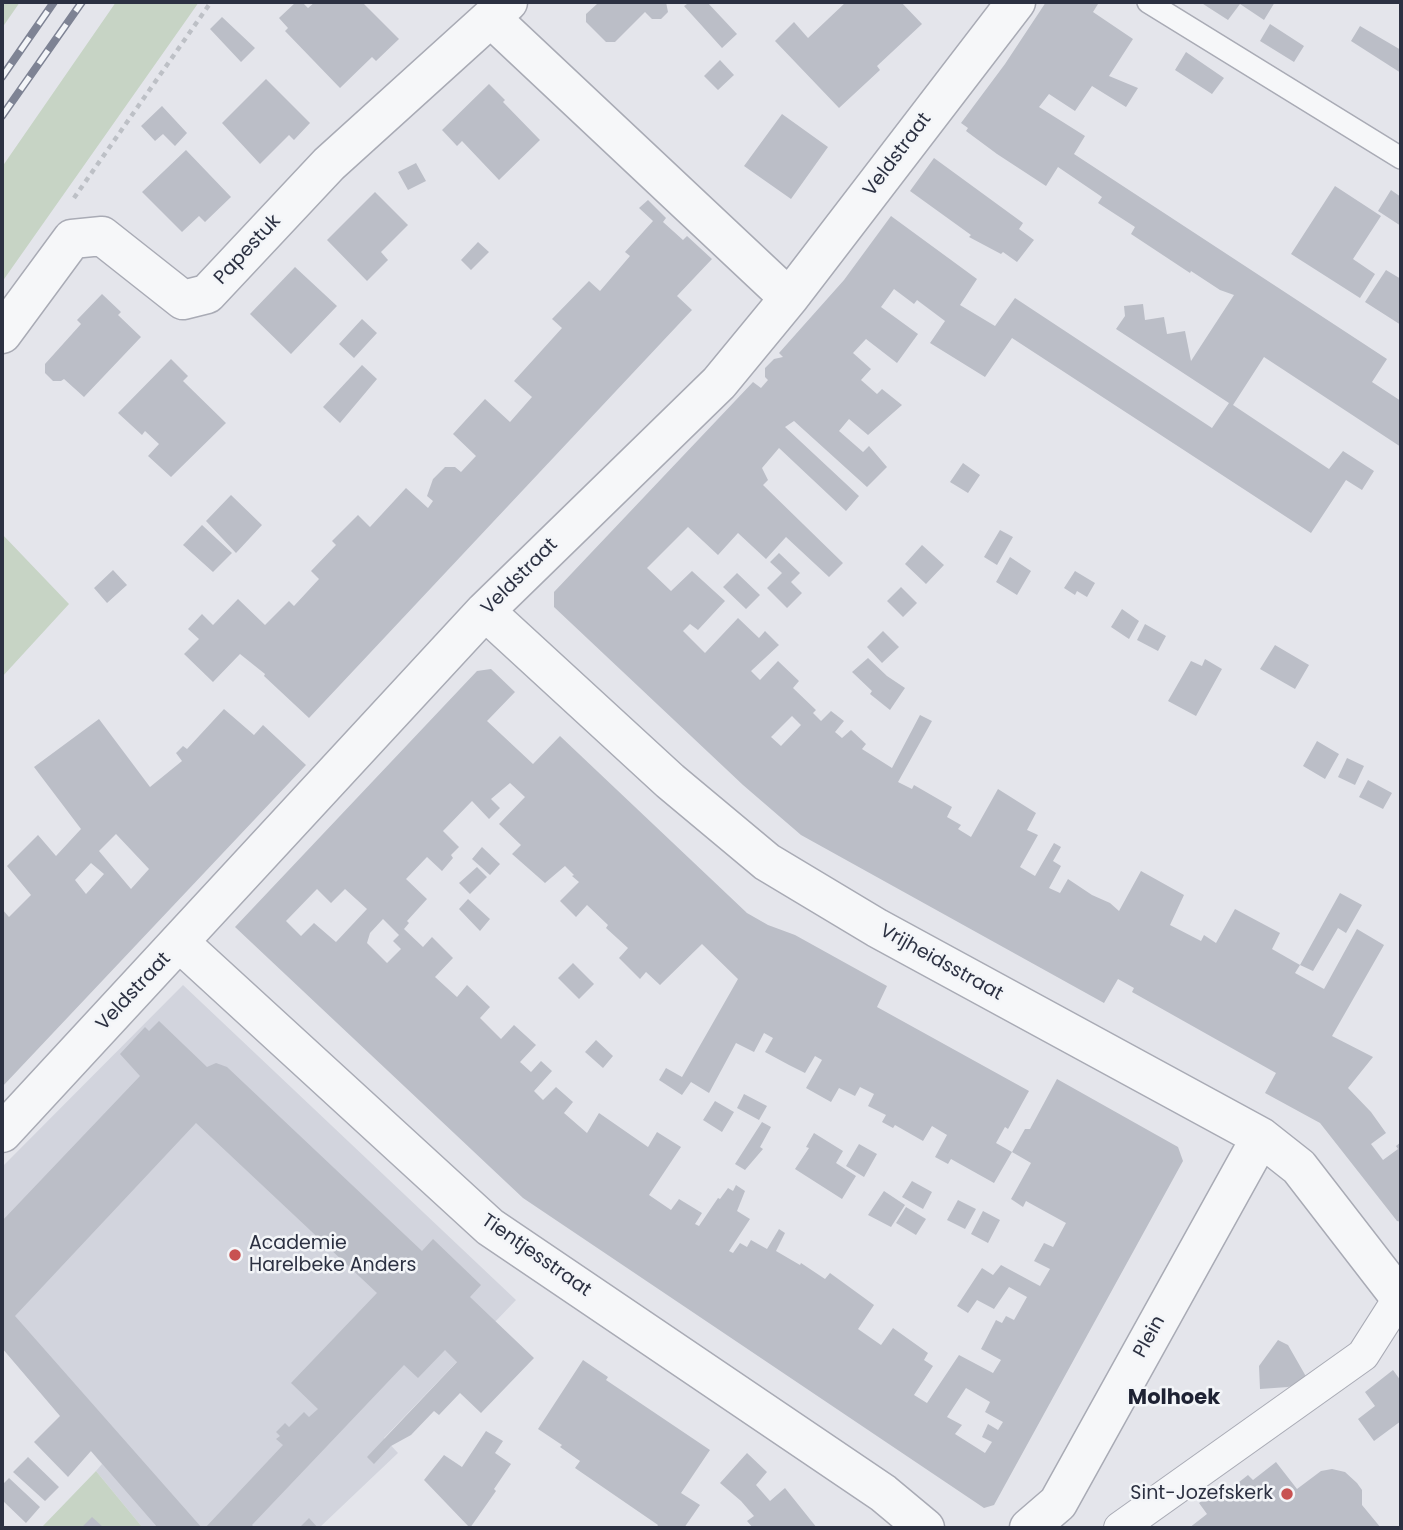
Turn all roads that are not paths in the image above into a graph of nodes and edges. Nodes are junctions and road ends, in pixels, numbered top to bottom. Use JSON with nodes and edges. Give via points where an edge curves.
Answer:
{"nodes":[{"id":1,"x":1016,"y":2,"type":"edge"},
{"id":2,"x":1148,"y":2,"type":"edge"},
{"id":3,"x":500,"y":10,"type":"edge"},
{"id":4,"x":1401,"y":158,"type":"edge"},
{"id":5,"x":789,"y":299,"type":"junction"},
{"id":6,"x":2,"y":334,"type":"edge"},
{"id":7,"x":485,"y":611,"type":"junction"},
{"id":8,"x":180,"y":943,"type":"junction"},
{"id":9,"x":2,"y":1133,"type":"edge"},
{"id":10,"x":1261,"y":1137,"type":"junction"},
{"id":11,"x":1401,"y":1298,"type":"edge"},
{"id":12,"x":925,"y":1528,"type":"edge"},
{"id":13,"x":1029,"y":1528,"type":"edge"},
{"id":14,"x":1120,"y":1528,"type":"edge"}],
"edges":[{"from":1,"to":5,"type":"street","name":"Veldstraat"},
{"from":2,"to":4,"type":"lane"},
{"from":3,"to":5,"type":"street","name":"Papestuk"},
{"from":3,"to":6,"type":"street","name":"Papestuk","via":[[329,164],[207,294],[183,300],[102,236],[72,239]]},
{"from":5,"to":7,"type":"street","name":"Veldstraat","via":[[719,383]]},
{"from":7,"to":8,"type":"street","name":"Veldstraat"},
{"from":7,"to":10,"type":"street","name":"Vrijheidsstraat","via":[[767,862],[877,928]]},
{"from":8,"to":9,"type":"street","name":"Veldstraat"},
{"from":8,"to":12,"type":"street","name":"Tientjesstraat","via":[[490,1227],[883,1493]]},
{"from":10,"to":11,"type":"street","name":"Vrijheidsstraat","via":[[1299,1167]]},
{"from":10,"to":13,"type":"street","name":"Plein","via":[[1058,1503]]},
{"from":11,"to":14,"type":"street","via":[[1363,1355]]}]}
